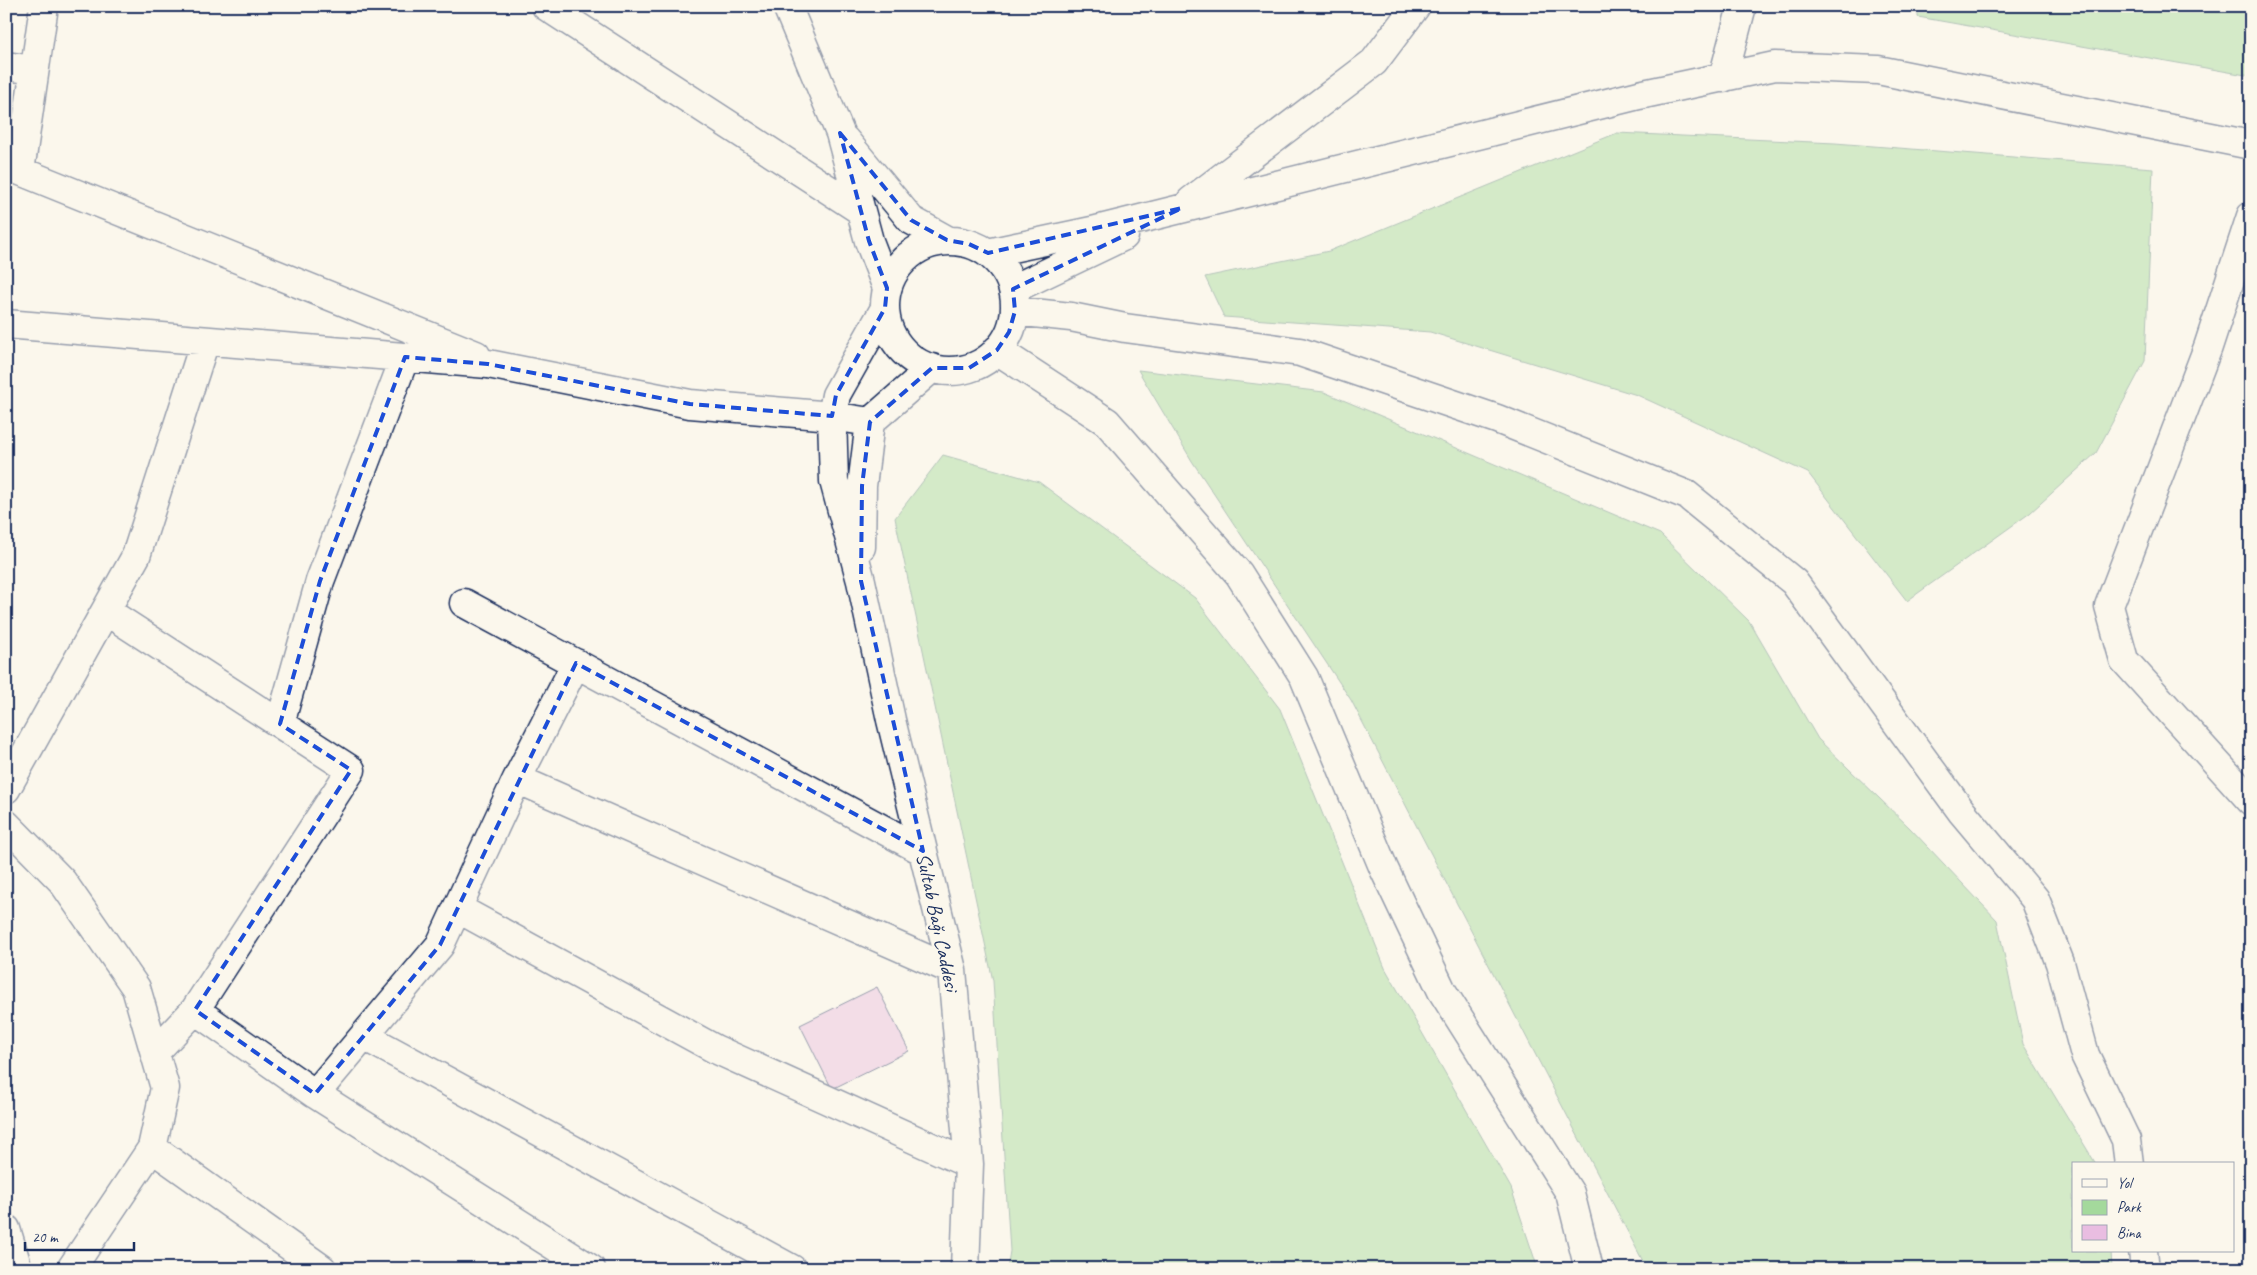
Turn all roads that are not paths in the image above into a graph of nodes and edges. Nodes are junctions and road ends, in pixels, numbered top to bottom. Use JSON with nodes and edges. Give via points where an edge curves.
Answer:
{"nodes":[{"id":1,"x":44,"y":6,"type":"edge"},
{"id":2,"x":546,"y":6,"type":"edge"},
{"id":3,"x":787,"y":6,"type":"edge"},
{"id":4,"x":1416,"y":6,"type":"edge"},
{"id":5,"x":1742,"y":6,"type":"edge"},
{"id":6,"x":6,"y":66,"type":"edge"},
{"id":7,"x":34,"y":70,"type":"junction"},
{"id":8,"x":1722,"y":78,"type":"junction"},
{"id":9,"x":840,"y":133,"type":"junction"},
{"id":10,"x":2251,"y":145,"type":"edge"},
{"id":11,"x":1182,"y":208,"type":"junction"},
{"id":12,"x":860,"y":210,"type":"junction"},
{"id":13,"x":2251,"y":216,"type":"edge"},
{"id":14,"x":947,"y":240,"type":"junction"},
{"id":15,"x":988,"y":253,"type":"junction"},
{"id":16,"x":886,"y":298,"type":"junction"},
{"id":17,"x":1014,"y":300,"type":"junction"},
{"id":18,"x":6,"y":324,"type":"edge"},
{"id":19,"x":205,"y":341,"type":"junction"},
{"id":20,"x":997,"y":350,"type":"junction"},
{"id":21,"x":405,"y":357,"type":"junction"},
{"id":22,"x":932,"y":368,"type":"junction"},
{"id":23,"x":511,"y":369,"type":"junction"},
{"id":24,"x":832,"y":416,"type":"junction"},
{"id":25,"x":870,"y":422,"type":"junction"},
{"id":26,"x":861,"y":581,"type":"junction"},
{"id":27,"x":464,"y":603,"type":"dead end"},
{"id":28,"x":106,"y":611,"type":"junction"},
{"id":29,"x":576,"y":664,"type":"junction"},
{"id":30,"x":280,"y":724,"type":"junction"},
{"id":31,"x":517,"y":779,"type":"junction"},
{"id":32,"x":6,"y":789,"type":"edge"},
{"id":33,"x":2251,"y":801,"type":"edge"},
{"id":34,"x":6,"y":824,"type":"edge"},
{"id":35,"x":923,"y":851,"type":"junction"},
{"id":36,"x":457,"y":908,"type":"junction"},
{"id":37,"x":952,"y":970,"type":"junction"},
{"id":38,"x":195,"y":1010,"type":"junction"},
{"id":39,"x":364,"y":1036,"type":"junction"},
{"id":40,"x":155,"y":1052,"type":"junction"},
{"id":41,"x":315,"y":1094,"type":"junction"},
{"id":42,"x":152,"y":1148,"type":"junction"},
{"id":43,"x":2129,"y":1162,"type":"edge"},
{"id":44,"x":969,"y":1164,"type":"junction"},
{"id":45,"x":6,"y":1229,"type":"edge"},
{"id":46,"x":2143,"y":1252,"type":"edge"},
{"id":47,"x":18,"y":1269,"type":"edge"},
{"id":48,"x":71,"y":1269,"type":"edge"},
{"id":49,"x":322,"y":1269,"type":"edge"},
{"id":50,"x":591,"y":1269,"type":"edge"},
{"id":51,"x":792,"y":1269,"type":"edge"},
{"id":52,"x":965,"y":1269,"type":"edge"},
{"id":53,"x":1589,"y":1269,"type":"edge"},
{"id":54,"x":2145,"y":1269,"type":"edge"}],
"edges":[{"from":1,"to":7,"type":"street"},
{"from":2,"to":12,"type":"street"},
{"from":3,"to":9,"type":"street"},
{"from":4,"to":11,"type":"street","via":[[1374,62]]},
{"from":5,"to":8,"type":"street"},
{"from":6,"to":7,"type":"street"},
{"from":7,"to":23,"type":"street","via":[[20,171]]},
{"from":8,"to":10,"type":"street","via":[[1775,66],[1878,70]]},
{"from":8,"to":11,"type":"street","via":[[1638,95]]},
{"from":9,"to":12,"type":"street"},
{"from":9,"to":14,"type":"street","via":[[911,220]]},
{"from":11,"to":15,"type":"street","via":[[1092,232]]},
{"from":11,"to":17,"type":"street"},
{"from":12,"to":16,"type":"street"},
{"from":13,"to":33,"type":"street","via":[[2208,348],[2109,606],[2124,660]]},
{"from":14,"to":15,"type":"street","via":[[968,244]]},
{"from":14,"to":16,"type":"street","via":[[927,244],[910,254],[896,270]]},
{"from":15,"to":17,"type":"street","via":[[1003,269]]},
{"from":16,"to":22,"type":"street","via":[[888,328],[898,346],[914,360]]},
{"from":16,"to":24,"type":"street","via":[[836,395]]},
{"from":17,"to":20,"type":"street","via":[[1010,332]]},
{"from":17,"to":43,"type":"street","via":[[1071,318],[1125,328],[1300,352],[1497,419],[1687,496],[1794,582],[1962,812],[2035,900],[2060,963],[2085,1055],[2126,1140]]},
{"from":18,"to":19,"type":"street"},
{"from":19,"to":21,"type":"street"},
{"from":19,"to":28,"type":"street","via":[[136,556]]},
{"from":20,"to":22,"type":"street","via":[[969,368],[952,371]]},
{"from":20,"to":53,"type":"street","via":[[1107,422],[1239,574],[1304,677],[1384,869],[1442,991],[1570,1193]]},
{"from":21,"to":23,"type":"street"},
{"from":21,"to":30,"type":"street","via":[[320,581]]},
{"from":22,"to":25,"type":"street"},
{"from":23,"to":24,"type":"street","via":[[690,404]]},
{"from":24,"to":25,"type":"street"},
{"from":24,"to":26,"type":"street","via":[[834,481]]},
{"from":25,"to":26,"type":"street","via":[[862,486]]},
{"from":26,"to":35,"type":"street","name":"Sultab Bağı Caddesi"},
{"from":27,"to":29,"type":"street"},
{"from":28,"to":30,"type":"street"},
{"from":28,"to":32,"type":"street"},
{"from":29,"to":31,"type":"street"},
{"from":29,"to":35,"type":"street"},
{"from":30,"to":38,"type":"street","via":[[351,770]]},
{"from":31,"to":36,"type":"street"},
{"from":31,"to":37,"type":"street"},
{"from":34,"to":40,"type":"street","via":[[62,881],[136,988]]},
{"from":35,"to":37,"type":"street","name":"Sultab Bağı Caddesi"},
{"from":36,"to":39,"type":"street","via":[[440,945]]},
{"from":36,"to":44,"type":"street","via":[[715,1049]]},
{"from":37,"to":44,"type":"street","name":"Sultab Bağı Caddesi"},
{"from":38,"to":40,"type":"street"},
{"from":38,"to":41,"type":"street"},
{"from":39,"to":41,"type":"street"},
{"from":39,"to":51,"type":"street"},
{"from":40,"to":42,"type":"street","via":[[165,1088]]},
{"from":41,"to":50,"type":"street"},
{"from":42,"to":48,"type":"street"},
{"from":42,"to":49,"type":"street"},
{"from":44,"to":52,"type":"street","name":"Sultab Bağı Caddesi"},
{"from":45,"to":47,"type":"street"},
{"from":46,"to":54,"type":"street"}]}
